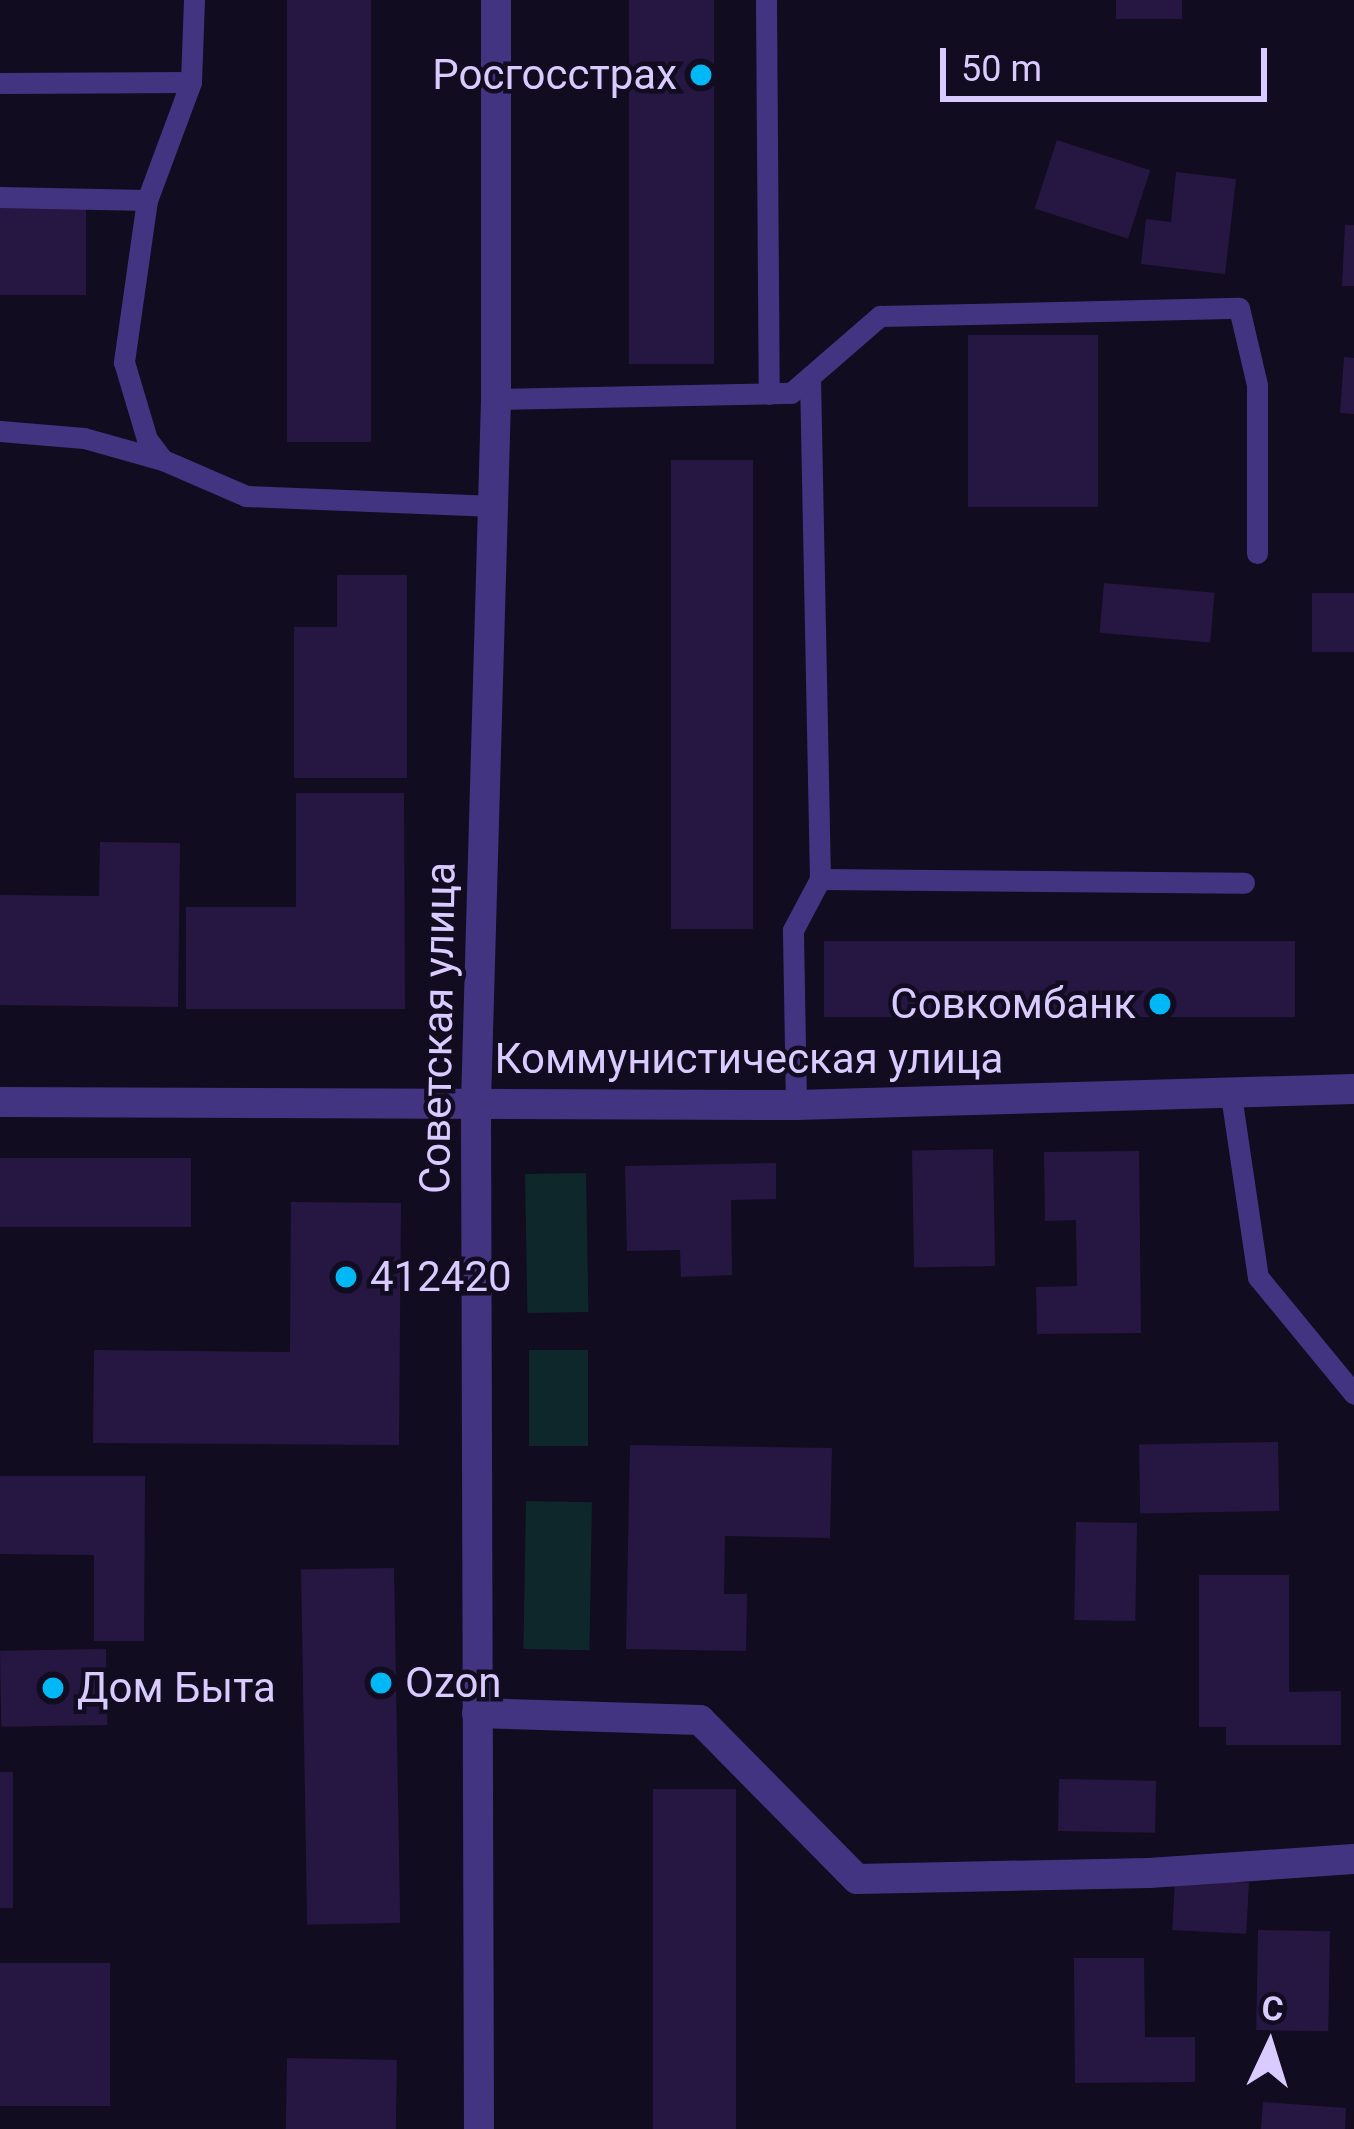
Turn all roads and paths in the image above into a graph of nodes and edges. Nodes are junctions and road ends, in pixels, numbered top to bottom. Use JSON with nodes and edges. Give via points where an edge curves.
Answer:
{"nodes":[{"id":1,"x":194,"y":0,"type":"edge"},
{"id":2,"x":496,"y":0,"type":"edge"},
{"id":3,"x":766,"y":0,"type":"edge"},
{"id":4,"x":191,"y":82,"type":"junction"},
{"id":5,"x":0,"y":83,"type":"edge"},
{"id":6,"x":0,"y":197,"type":"edge"},
{"id":7,"x":147,"y":200,"type":"junction"},
{"id":8,"x":810,"y":377,"type":"junction"},
{"id":9,"x":769,"y":394,"type":"junction"},
{"id":10,"x":496,"y":398,"type":"junction"},
{"id":11,"x":0,"y":431,"type":"edge"},
{"id":12,"x":163,"y":460,"type":"junction"},
{"id":13,"x":494,"y":506,"type":"junction"},
{"id":14,"x":1257,"y":553,"type":"dead end"},
{"id":15,"x":820,"y":879,"type":"junction"},
{"id":16,"x":1244,"y":883,"type":"dead end"},
{"id":17,"x":1354,"y":1089,"type":"edge"},
{"id":18,"x":1231,"y":1094,"type":"junction"},
{"id":19,"x":0,"y":1102,"type":"edge"},
{"id":20,"x":476,"y":1103,"type":"junction"},
{"id":21,"x":796,"y":1105,"type":"junction"},
{"id":22,"x":1354,"y":1394,"type":"edge"},
{"id":23,"x":477,"y":1713,"type":"junction"},
{"id":24,"x":1354,"y":1859,"type":"edge"},
{"id":25,"x":479,"y":2129,"type":"edge"}],
"edges":[{"from":1,"to":4,"type":"lane"},
{"from":2,"to":10,"type":"street","name":"Советская улица"},
{"from":3,"to":9,"type":"lane"},
{"from":4,"to":5,"type":"lane"},
{"from":4,"to":7,"type":"lane"},
{"from":6,"to":7,"type":"lane"},
{"from":7,"to":12,"type":"lane","via":[[124,362],[147,439]]},
{"from":8,"to":9,"type":"lane","via":[[791,393]]},
{"from":8,"to":14,"type":"lane","via":[[880,316],[1239,308],[1257,386]]},
{"from":8,"to":15,"type":"lane"},
{"from":9,"to":10,"type":"lane"},
{"from":10,"to":13,"type":"street","name":"Советская улица"},
{"from":11,"to":12,"type":"lane","via":[[84,438]]},
{"from":12,"to":13,"type":"lane","via":[[245,496]]},
{"from":13,"to":20,"type":"street","name":"Советская улица"},
{"from":15,"to":16,"type":"lane"},
{"from":15,"to":21,"type":"lane","via":[[793,930]]},
{"from":17,"to":18,"type":"street","name":"Коммунистическая улица"},
{"from":18,"to":21,"type":"street","name":"Коммунистическая улица"},
{"from":18,"to":22,"type":"lane","via":[[1258,1277]]},
{"from":19,"to":20,"type":"street","name":"Коммунистическая улица"},
{"from":20,"to":21,"type":"street","name":"Коммунистическая улица"},
{"from":20,"to":23,"type":"street","name":"Советская улица"},
{"from":23,"to":24,"type":"street","via":[[700,1720],[857,1879],[1149,1874]]},
{"from":23,"to":25,"type":"street","name":"Советская улица"}]}
